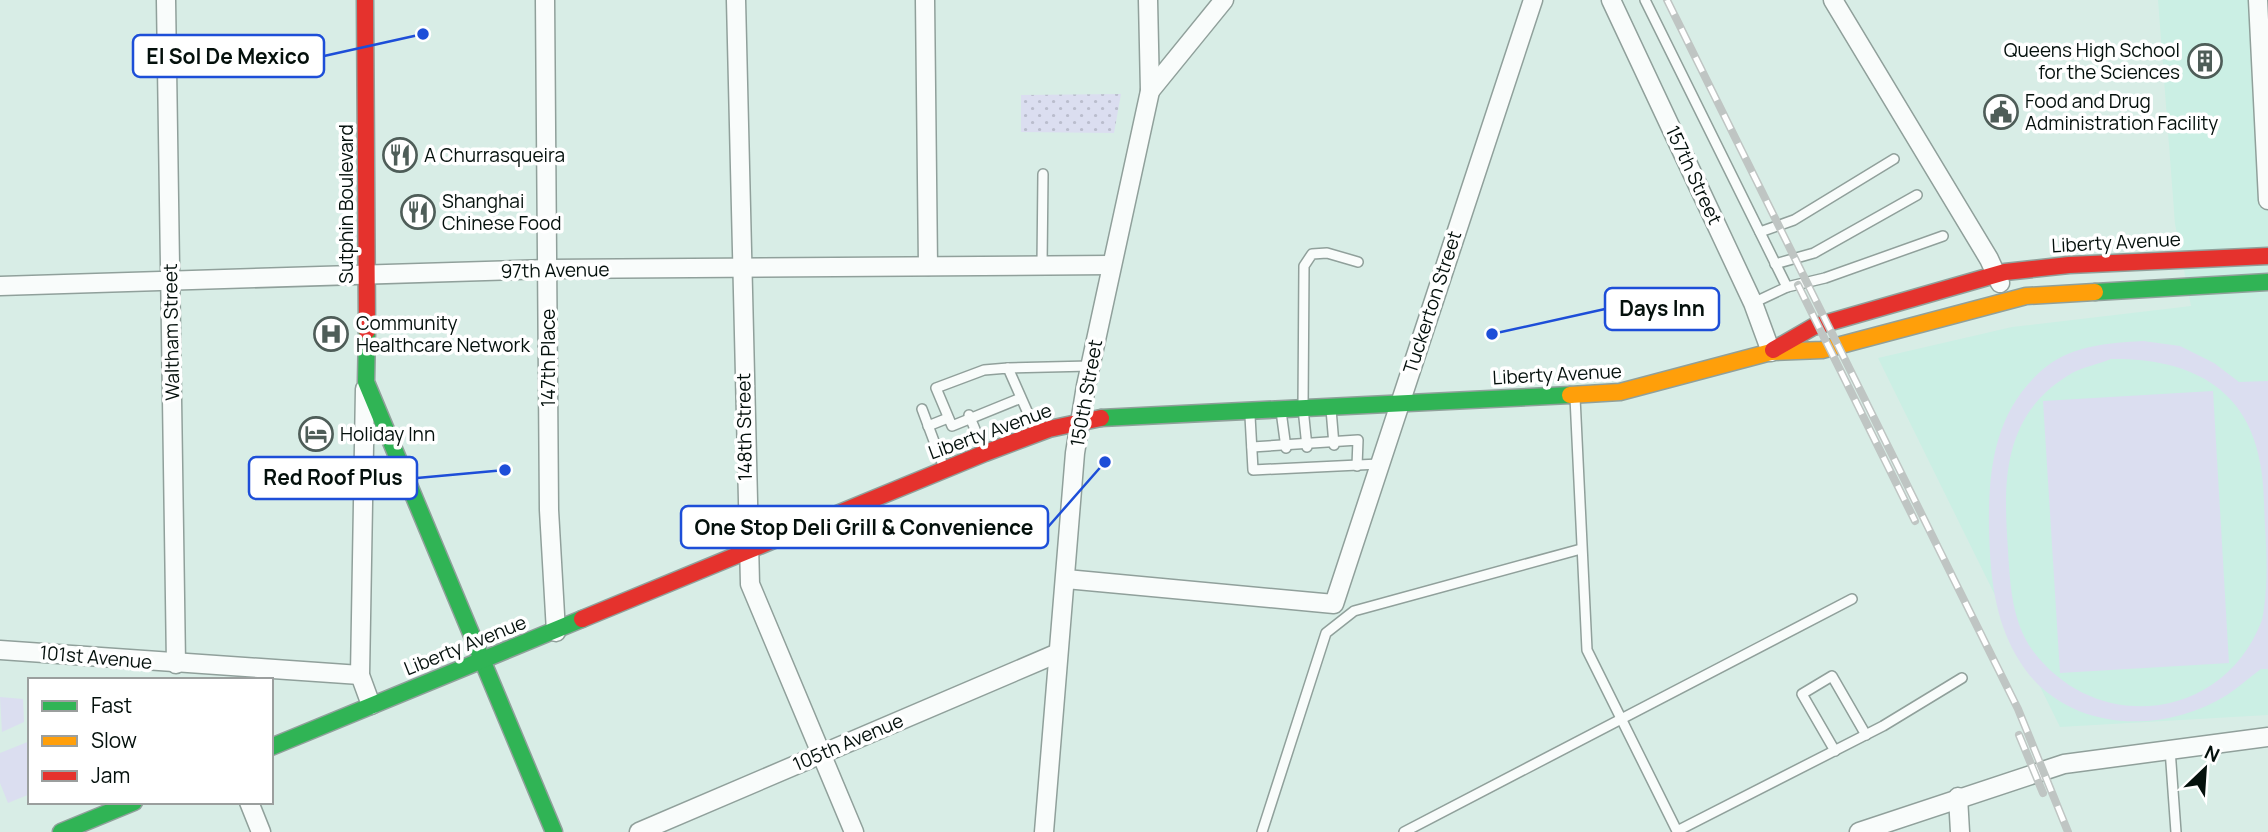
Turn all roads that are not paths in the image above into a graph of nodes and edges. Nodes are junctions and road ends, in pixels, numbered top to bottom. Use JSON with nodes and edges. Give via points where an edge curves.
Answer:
{"nodes":[{"id":1,"x":166,"y":0,"type":"edge"},
{"id":2,"x":365,"y":0,"type":"edge"},
{"id":3,"x":545,"y":0,"type":"edge"},
{"id":4,"x":736,"y":0,"type":"edge"},
{"id":5,"x":925,"y":0,"type":"edge"},
{"id":6,"x":1148,"y":0,"type":"edge"},
{"id":7,"x":1224,"y":0,"type":"edge"},
{"id":8,"x":1533,"y":0,"type":"edge"},
{"id":9,"x":1611,"y":0,"type":"edge"},
{"id":10,"x":1645,"y":0,"type":"edge"},
{"id":11,"x":1833,"y":0,"type":"edge"},
{"id":12,"x":2258,"y":0,"type":"edge"},
{"id":13,"x":1150,"y":90,"type":"junction"},
{"id":14,"x":1894,"y":159,"type":"dead end"},
{"id":15,"x":1043,"y":174,"type":"dead end"},
{"id":16,"x":1917,"y":195,"type":"dead end"},
{"id":17,"x":2268,"y":200,"type":"edge"},
{"id":18,"x":1760,"y":232,"type":"junction"},
{"id":19,"x":1943,"y":236,"type":"dead end"},
{"id":20,"x":2268,"y":256,"type":"edge"},
{"id":21,"x":1358,"y":261,"type":"dead end"},
{"id":22,"x":1775,"y":264,"type":"junction"},
{"id":23,"x":1042,"y":265,"type":"junction"},
{"id":24,"x":1111,"y":265,"type":"junction"},
{"id":25,"x":928,"y":266,"type":"junction"},
{"id":26,"x":548,"y":269,"type":"junction"},
{"id":27,"x":741,"y":269,"type":"junction"},
{"id":28,"x":1996,"y":274,"type":"junction"},
{"id":29,"x":368,"y":276,"type":"junction"},
{"id":30,"x":2268,"y":282,"type":"edge"},
{"id":31,"x":170,"y":283,"type":"junction"},
{"id":32,"x":0,"y":286,"type":"edge"},
{"id":33,"x":1787,"y":287,"type":"junction"},
{"id":34,"x":2004,"y":300,"type":"junction"},
{"id":35,"x":1753,"y":303,"type":"junction"},
{"id":36,"x":1770,"y":352,"type":"junction"},
{"id":37,"x":1090,"y":366,"type":"junction"},
{"id":38,"x":1008,"y":368,"type":"junction"},
{"id":39,"x":982,"y":370,"type":"junction"},
{"id":40,"x":955,"y":380,"type":"junction"},
{"id":41,"x":366,"y":382,"type":"junction"},
{"id":42,"x":986,"y":382,"type":"dead end"},
{"id":43,"x":945,"y":384,"type":"junction"},
{"id":44,"x":1575,"y":395,"type":"junction"},
{"id":45,"x":1021,"y":398,"type":"junction"},
{"id":46,"x":1398,"y":403,"type":"junction"},
{"id":47,"x":1331,"y":407,"type":"junction"},
{"id":48,"x":922,"y":408,"type":"dead end"},
{"id":49,"x":1303,"y":408,"type":"junction"},
{"id":50,"x":1281,"y":409,"type":"junction"},
{"id":51,"x":1250,"y":410,"type":"junction"},
{"id":52,"x":969,"y":416,"type":"junction"},
{"id":53,"x":956,"y":419,"type":"junction"},
{"id":54,"x":1080,"y":423,"type":"junction"},
{"id":55,"x":928,"y":426,"type":"junction"},
{"id":56,"x":1037,"y":433,"type":"junction"},
{"id":57,"x":1334,"y":443,"type":"junction"},
{"id":58,"x":1307,"y":445,"type":"junction"},
{"id":59,"x":1285,"y":446,"type":"junction"},
{"id":60,"x":1252,"y":447,"type":"junction"},
{"id":61,"x":985,"y":453,"type":"junction"},
{"id":62,"x":1379,"y":464,"type":"junction"},
{"id":63,"x":1357,"y":466,"type":"junction"},
{"id":64,"x":945,"y":469,"type":"junction"},
{"id":65,"x":1581,"y":549,"type":"junction"},
{"id":66,"x":747,"y":552,"type":"junction"},
{"id":67,"x":1066,"y":579,"type":"junction"},
{"id":68,"x":1852,"y":600,"type":"dead end"},
{"id":69,"x":555,"y":632,"type":"junction"},
{"id":70,"x":0,"y":650,"type":"edge"},
{"id":71,"x":1058,"y":653,"type":"junction"},
{"id":72,"x":482,"y":662,"type":"junction"},
{"id":73,"x":187,"y":669,"type":"edge"},
{"id":74,"x":360,"y":675,"type":"junction"},
{"id":75,"x":1962,"y":678,"type":"dead end"},
{"id":76,"x":371,"y":705,"type":"junction"},
{"id":77,"x":1622,"y":719,"type":"junction"},
{"id":78,"x":1866,"y":736,"type":"junction"},
{"id":79,"x":2268,"y":737,"type":"edge"},
{"id":80,"x":273,"y":746,"type":"edge"},
{"id":81,"x":2170,"y":749,"type":"junction"},
{"id":82,"x":1835,"y":751,"type":"junction"},
{"id":83,"x":820,"y":754,"type":"junction"},
{"id":84,"x":1958,"y":797,"type":"junction"},
{"id":85,"x":129,"y":804,"type":"edge"},
{"id":86,"x":250,"y":804,"type":"edge"},
{"id":87,"x":1677,"y":831,"type":"edge"},
{"id":88,"x":61,"y":832,"type":"edge"},
{"id":89,"x":261,"y":832,"type":"edge"},
{"id":90,"x":554,"y":832,"type":"edge"},
{"id":91,"x":639,"y":832,"type":"edge"},
{"id":92,"x":854,"y":832,"type":"edge"},
{"id":93,"x":1044,"y":832,"type":"edge"},
{"id":94,"x":1262,"y":832,"type":"edge"},
{"id":95,"x":1404,"y":832,"type":"edge"},
{"id":96,"x":1859,"y":832,"type":"edge"},
{"id":97,"x":1961,"y":832,"type":"edge"},
{"id":98,"x":2176,"y":832,"type":"edge"}],
"edges":[{"from":1,"to":31,"type":"street","name":"Waltham Street"},
{"from":2,"to":29,"type":"main road","name":"Sutphin Boulevard"},
{"from":3,"to":26,"type":"street","name":"147th Place"},
{"from":4,"to":27,"type":"street","name":"148th Street"},
{"from":5,"to":25,"type":"street"},
{"from":6,"to":13,"type":"street","name":"150th Street"},
{"from":7,"to":13,"type":"street"},
{"from":8,"to":46,"type":"street","name":"Tuckerton Street"},
{"from":9,"to":35,"type":"street","name":"157th Street"},
{"from":10,"to":18,"type":"lane"},
{"from":11,"to":28,"type":"street"},
{"from":12,"to":17,"type":"street"},
{"from":13,"to":24,"type":"street","name":"150th Street"},
{"from":14,"to":18,"type":"lane","via":[[1794,220]]},
{"from":15,"to":23,"type":"lane"},
{"from":16,"to":22,"type":"lane","via":[[1814,253]]},
{"from":18,"to":22,"type":"lane"},
{"from":19,"to":33,"type":"lane"},
{"from":20,"to":28,"type":"main road","name":"Liberty Avenue","via":[[2069,265]]},
{"from":21,"to":49,"type":"lane","via":[[1312,254],[1304,266]]},
{"from":22,"to":33,"type":"lane"},
{"from":23,"to":24,"type":"street","name":"97th Avenue"},
{"from":23,"to":25,"type":"street","name":"97th Avenue"},
{"from":24,"to":37,"type":"street","name":"150th Street"},
{"from":25,"to":27,"type":"street","name":"97th Avenue"},
{"from":26,"to":27,"type":"street","name":"97th Avenue"},
{"from":26,"to":29,"type":"street","name":"97th Avenue"},
{"from":26,"to":69,"type":"street","name":"147th Place"},
{"from":27,"to":66,"type":"street","name":"148th Street"},
{"from":28,"to":34,"type":"street"},
{"from":28,"to":36,"type":"main road","name":"Liberty Avenue","via":[[1812,327]]},
{"from":29,"to":31,"type":"street","name":"97th Avenue"},
{"from":29,"to":41,"type":"main road","name":"Sutphin Boulevard"},
{"from":30,"to":34,"type":"main road","name":"Liberty Avenue"},
{"from":31,"to":32,"type":"street","name":"97th Avenue"},
{"from":31,"to":73,"type":"street","name":"Waltham Street"},
{"from":33,"to":35,"type":"lane"},
{"from":34,"to":36,"type":"main road","name":"Liberty Avenue","via":[[1822,350]]},
{"from":35,"to":36,"type":"street","name":"157th Street"},
{"from":36,"to":44,"type":"main road","name":"Liberty Avenue","via":[[1633,391]]},
{"from":37,"to":38,"type":"lane"},
{"from":37,"to":54,"type":"street","name":"150th Street"},
{"from":38,"to":39,"type":"lane","via":[[996,373]]},
{"from":38,"to":45,"type":"lane"},
{"from":39,"to":40,"type":"lane"},
{"from":39,"to":42,"type":"lane"},
{"from":40,"to":43,"type":"lane"},
{"from":40,"to":43,"type":"lane","via":[[955,394]]},
{"from":41,"to":72,"type":"main road","name":"Sutphin Boulevard"},
{"from":41,"to":74,"type":"street"},
{"from":43,"to":53,"type":"lane","via":[[936,388]]},
{"from":44,"to":46,"type":"main road","name":"Liberty Avenue"},
{"from":44,"to":65,"type":"lane"},
{"from":45,"to":52,"type":"lane"},
{"from":45,"to":56,"type":"lane"},
{"from":46,"to":47,"type":"main road","name":"Liberty Avenue"},
{"from":46,"to":62,"type":"street","name":"Tuckerton Street"},
{"from":47,"to":49,"type":"main road","name":"Liberty Avenue"},
{"from":47,"to":57,"type":"lane"},
{"from":48,"to":55,"type":"lane"},
{"from":49,"to":50,"type":"main road","name":"Liberty Avenue"},
{"from":49,"to":58,"type":"lane"},
{"from":50,"to":51,"type":"main road","name":"Liberty Avenue"},
{"from":50,"to":59,"type":"lane"},
{"from":51,"to":54,"type":"main road","name":"Liberty Avenue"},
{"from":51,"to":60,"type":"lane"},
{"from":52,"to":53,"type":"lane"},
{"from":52,"to":61,"type":"lane"},
{"from":53,"to":55,"type":"lane"},
{"from":54,"to":56,"type":"main road","name":"Liberty Avenue"},
{"from":54,"to":67,"type":"street","name":"150th Street"},
{"from":55,"to":64,"type":"lane"},
{"from":56,"to":61,"type":"main road","name":"Liberty Avenue"},
{"from":57,"to":58,"type":"lane"},
{"from":57,"to":63,"type":"lane","via":[[1358,440]]},
{"from":58,"to":59,"type":"lane"},
{"from":59,"to":60,"type":"lane"},
{"from":60,"to":63,"type":"lane","via":[[1253,470],[1336,463]]},
{"from":61,"to":64,"type":"main road","name":"Liberty Avenue"},
{"from":62,"to":63,"type":"lane"},
{"from":62,"to":67,"type":"street","name":"Tuckerton Street","via":[[1334,604]]},
{"from":64,"to":66,"type":"main road","name":"Liberty Avenue"},
{"from":65,"to":77,"type":"lane","via":[[1587,650]]},
{"from":65,"to":94,"type":"lane","via":[[1354,611],[1326,633]]},
{"from":66,"to":69,"type":"main road","name":"Liberty Avenue"},
{"from":66,"to":83,"type":"street","name":"148th Street","via":[[750,584]]},
{"from":67,"to":71,"type":"street","name":"150th Street"},
{"from":68,"to":77,"type":"lane"},
{"from":69,"to":72,"type":"main road","name":"Liberty Avenue"},
{"from":70,"to":73,"type":"street","name":"101st Avenue"},
{"from":71,"to":83,"type":"street","name":"105th Avenue"},
{"from":71,"to":93,"type":"street","name":"150th Street"},
{"from":72,"to":76,"type":"main road","name":"Liberty Avenue"},
{"from":72,"to":90,"type":"main road","name":"Sutphin Boulevard"},
{"from":73,"to":74,"type":"street","name":"101st Avenue"},
{"from":74,"to":76,"type":"street"},
{"from":75,"to":78,"type":"lane"},
{"from":76,"to":80,"type":"main road","name":"Liberty Avenue"},
{"from":77,"to":87,"type":"lane"},
{"from":77,"to":95,"type":"lane"},
{"from":78,"to":82,"type":"lane"},
{"from":78,"to":82,"type":"lane","via":[[1832,676],[1802,694]]},
{"from":79,"to":81,"type":"street"},
{"from":81,"to":84,"type":"street","via":[[2064,764]]},
{"from":81,"to":98,"type":"lane"},
{"from":82,"to":87,"type":"lane"},
{"from":83,"to":91,"type":"street","name":"105th Avenue"},
{"from":83,"to":92,"type":"street","name":"148th Street"},
{"from":84,"to":96,"type":"street"},
{"from":84,"to":97,"type":"street"},
{"from":85,"to":88,"type":"main road"},
{"from":86,"to":89,"type":"street"}]}
